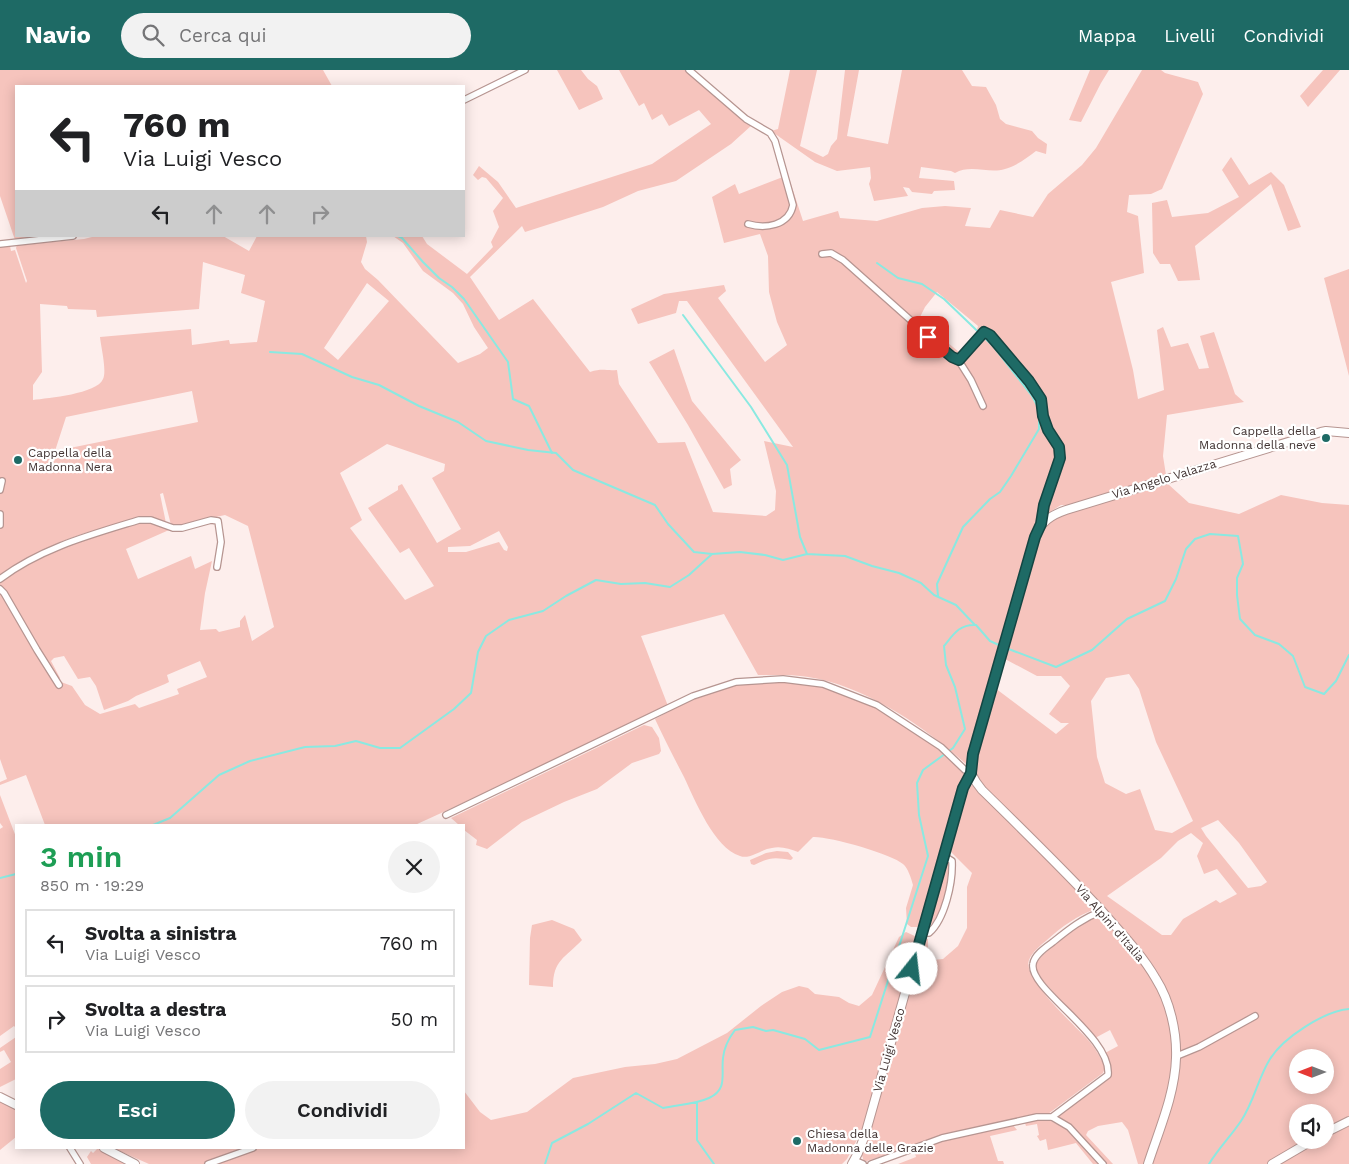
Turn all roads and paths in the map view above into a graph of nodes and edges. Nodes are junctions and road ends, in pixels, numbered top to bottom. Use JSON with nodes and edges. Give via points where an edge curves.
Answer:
{"nodes":[{"id":1,"x":525,"y":70,"type":"edge"},
{"id":2,"x":690,"y":70,"type":"edge"},
{"id":3,"x":465,"y":100,"type":"edge"},
{"id":4,"x":748,"y":224,"type":"dead end"},
{"id":5,"x":64,"y":237,"type":"edge"},
{"id":6,"x":0,"y":244,"type":"edge"},
{"id":7,"x":822,"y":254,"type":"dead end"},
{"id":8,"x":959,"y":360,"type":"junction"},
{"id":9,"x":983,"y":406,"type":"dead end"},
{"id":10,"x":1349,"y":434,"type":"edge"},
{"id":11,"x":2,"y":481,"type":"dead end"},
{"id":12,"x":0,"y":490,"type":"edge"},
{"id":13,"x":0,"y":514,"type":"edge"},
{"id":14,"x":1041,"y":524,"type":"junction"},
{"id":15,"x":0,"y":525,"type":"edge"},
{"id":16,"x":217,"y":567,"type":"dead end"},
{"id":17,"x":0,"y":579,"type":"edge"},
{"id":18,"x":0,"y":589,"type":"edge"},
{"id":19,"x":59,"y":684,"type":"dead end"},
{"id":20,"x":971,"y":773,"type":"junction"},
{"id":21,"x":446,"y":816,"type":"dead end"},
{"id":22,"x":944,"y":856,"type":"junction"},
{"id":23,"x":1102,"y":911,"type":"junction"},
{"id":24,"x":922,"y":932,"type":"junction"},
{"id":25,"x":1255,"y":1016,"type":"dead end"},
{"id":26,"x":1177,"y":1056,"type":"junction"},
{"id":27,"x":0,"y":1097,"type":"edge"},
{"id":28,"x":15,"y":1104,"type":"edge"},
{"id":29,"x":1052,"y":1117,"type":"junction"},
{"id":30,"x":1349,"y":1120,"type":"edge"},
{"id":31,"x":1334,"y":1128,"type":"edge"},
{"id":32,"x":71,"y":1149,"type":"edge"},
{"id":33,"x":106,"y":1149,"type":"edge"},
{"id":34,"x":250,"y":1149,"type":"edge"},
{"id":35,"x":1298,"y":1149,"type":"edge"},
{"id":36,"x":853,"y":1162,"type":"edge"},
{"id":37,"x":80,"y":1164,"type":"edge"},
{"id":38,"x":135,"y":1164,"type":"edge"},
{"id":39,"x":208,"y":1164,"type":"edge"},
{"id":40,"x":863,"y":1164,"type":"edge"},
{"id":41,"x":871,"y":1164,"type":"edge"},
{"id":42,"x":1103,"y":1164,"type":"edge"},
{"id":43,"x":1148,"y":1164,"type":"edge"},
{"id":44,"x":1272,"y":1164,"type":"edge"}],
"edges":[{"from":1,"to":3,"type":"street"},
{"from":2,"to":4,"type":"street","via":[[746,120],[770,133],[775,141],[793,205],[791,212],[773,225],[758,227]]},
{"from":5,"to":6,"type":"street"},
{"from":7,"to":8,"type":"street","via":[[831,253],[843,260]]},
{"from":8,"to":9,"type":"street"},
{"from":8,"to":14,"type":"street","name":"Via Luigi Vesco","via":[[984,332],[990,335],[1041,399],[1043,416],[1059,447],[1060,458]]},
{"from":10,"to":14,"type":"street","name":"Via Angelo Valazza","via":[[1321,432],[1066,510]]},
{"from":11,"to":12,"type":"street"},
{"from":13,"to":15,"type":"street"},
{"from":14,"to":20,"type":"street","name":"Via Luigi Vesco","via":[[1005,640],[973,754]]},
{"from":16,"to":17,"type":"street","via":[[221,542],[218,521],[173,528],[151,520],[138,520],[61,544]]},
{"from":18,"to":19,"type":"street"},
{"from":20,"to":21,"type":"street","via":[[941,747],[877,705],[823,684],[783,678],[736,682],[693,696]]},
{"from":20,"to":22,"type":"street","name":"Via Luigi Vesco","via":[[963,788]]},
{"from":20,"to":23,"type":"street","name":"Via Alpini d'Italia","via":[[982,790]]},
{"from":22,"to":24,"type":"street","name":"Via Luigi Vesco"},
{"from":22,"to":24,"type":"street","via":[[952,861],[953,874],[944,907],[935,928],[929,933]]},
{"from":23,"to":26,"type":"street","name":"Via Alpini d'Italia","via":[[1157,979],[1167,1000]]},
{"from":23,"to":29,"type":"street","via":[[1086,917],[1064,933],[1034,959],[1032,966],[1043,987],[1099,1046],[1108,1068],[1108,1075]]},
{"from":24,"to":36,"type":"street","name":"Via Luigi Vesco","via":[[865,1135]]},
{"from":25,"to":26,"type":"street"},
{"from":26,"to":43,"type":"street","name":"Via Alpini d'Italia","via":[[1173,1087]]},
{"from":27,"to":28,"type":"street"},
{"from":29,"to":41,"type":"street","via":[[1037,1117],[942,1138]]},
{"from":29,"to":42,"type":"street","via":[[1069,1127]]},
{"from":30,"to":31,"type":"street"},
{"from":32,"to":37,"type":"street"},
{"from":33,"to":38,"type":"street"},
{"from":34,"to":39,"type":"street"},
{"from":35,"to":44,"type":"street"},
{"from":36,"to":40,"type":"street"}]}
